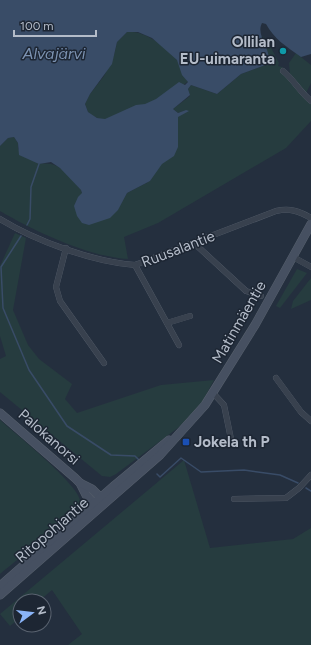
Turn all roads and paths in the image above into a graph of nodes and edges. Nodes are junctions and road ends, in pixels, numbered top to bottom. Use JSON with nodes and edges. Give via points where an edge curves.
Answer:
{"nodes":[{"id":1,"x":283,"y":71,"type":"dead end"},
{"id":2,"x":311,"y":101,"type":"edge"},
{"id":3,"x":0,"y":218,"type":"edge"},
{"id":4,"x":311,"y":218,"type":"edge"},
{"id":5,"x":311,"y":224,"type":"edge"},
{"id":6,"x":195,"y":244,"type":"junction"},
{"id":7,"x":66,"y":248,"type":"junction"},
{"id":8,"x":293,"y":257,"type":"junction"},
{"id":9,"x":135,"y":265,"type":"junction"},
{"id":10,"x":311,"y":267,"type":"edge"},
{"id":11,"x":261,"y":296,"type":"dead end"},
{"id":12,"x":190,"y":316,"type":"dead end"},
{"id":13,"x":167,"y":323,"type":"junction"},
{"id":14,"x":179,"y":345,"type":"dead end"},
{"id":15,"x":104,"y":363,"type":"dead end"},
{"id":16,"x":276,"y":378,"type":"dead end"},
{"id":17,"x":213,"y":393,"type":"junction"},
{"id":18,"x":0,"y":413,"type":"edge"},
{"id":19,"x":311,"y":421,"type":"edge"},
{"id":20,"x":231,"y":439,"type":"dead end"},
{"id":21,"x":311,"y":475,"type":"edge"},
{"id":22,"x":80,"y":482,"type":"junction"},
{"id":23,"x":234,"y":499,"type":"dead end"},
{"id":24,"x":103,"y":500,"type":"junction"},
{"id":25,"x":96,"y":506,"type":"junction"},
{"id":26,"x":0,"y":586,"type":"edge"},
{"id":27,"x":0,"y":595,"type":"edge"}],
"edges":[{"from":1,"to":2,"type":"street"},
{"from":3,"to":7,"type":"street","name":"Ruusalantie","via":[[16,229]]},
{"from":4,"to":6,"type":"street","name":"Ruusalantie","via":[[299,211],[276,211]]},
{"from":5,"to":8,"type":"main road","name":"Matinmäentie"},
{"from":6,"to":9,"type":"street","name":"Ruusalantie"},
{"from":6,"to":11,"type":"street","via":[[246,291]]},
{"from":7,"to":9,"type":"street","name":"Ruusalantie","via":[[113,264]]},
{"from":7,"to":15,"type":"street","via":[[56,287],[60,301]]},
{"from":8,"to":10,"type":"street"},
{"from":8,"to":17,"type":"main road","name":"Matinmäentie"},
{"from":9,"to":13,"type":"street"},
{"from":12,"to":13,"type":"street"},
{"from":13,"to":14,"type":"street"},
{"from":16,"to":19,"type":"street","via":[[301,412]]},
{"from":17,"to":20,"type":"street","via":[[224,405]]},
{"from":17,"to":24,"type":"main road","name":"Matinmäentie","via":[[184,429]]},
{"from":18,"to":22,"type":"main road","name":"Palokanorsi"},
{"from":21,"to":23,"type":"street","via":[[286,498]]},
{"from":22,"to":24,"type":"main road","name":"Palokanorsi"},
{"from":22,"to":25,"type":"main road","name":"Palokanorsi","via":[[84,492]]},
{"from":24,"to":25,"type":"main road","name":"Ritopohjantie"},
{"from":25,"to":26,"type":"main road","name":"Ritopohjantie"},
{"from":25,"to":27,"type":"main road","name":"Ritopohjantie"}]}
